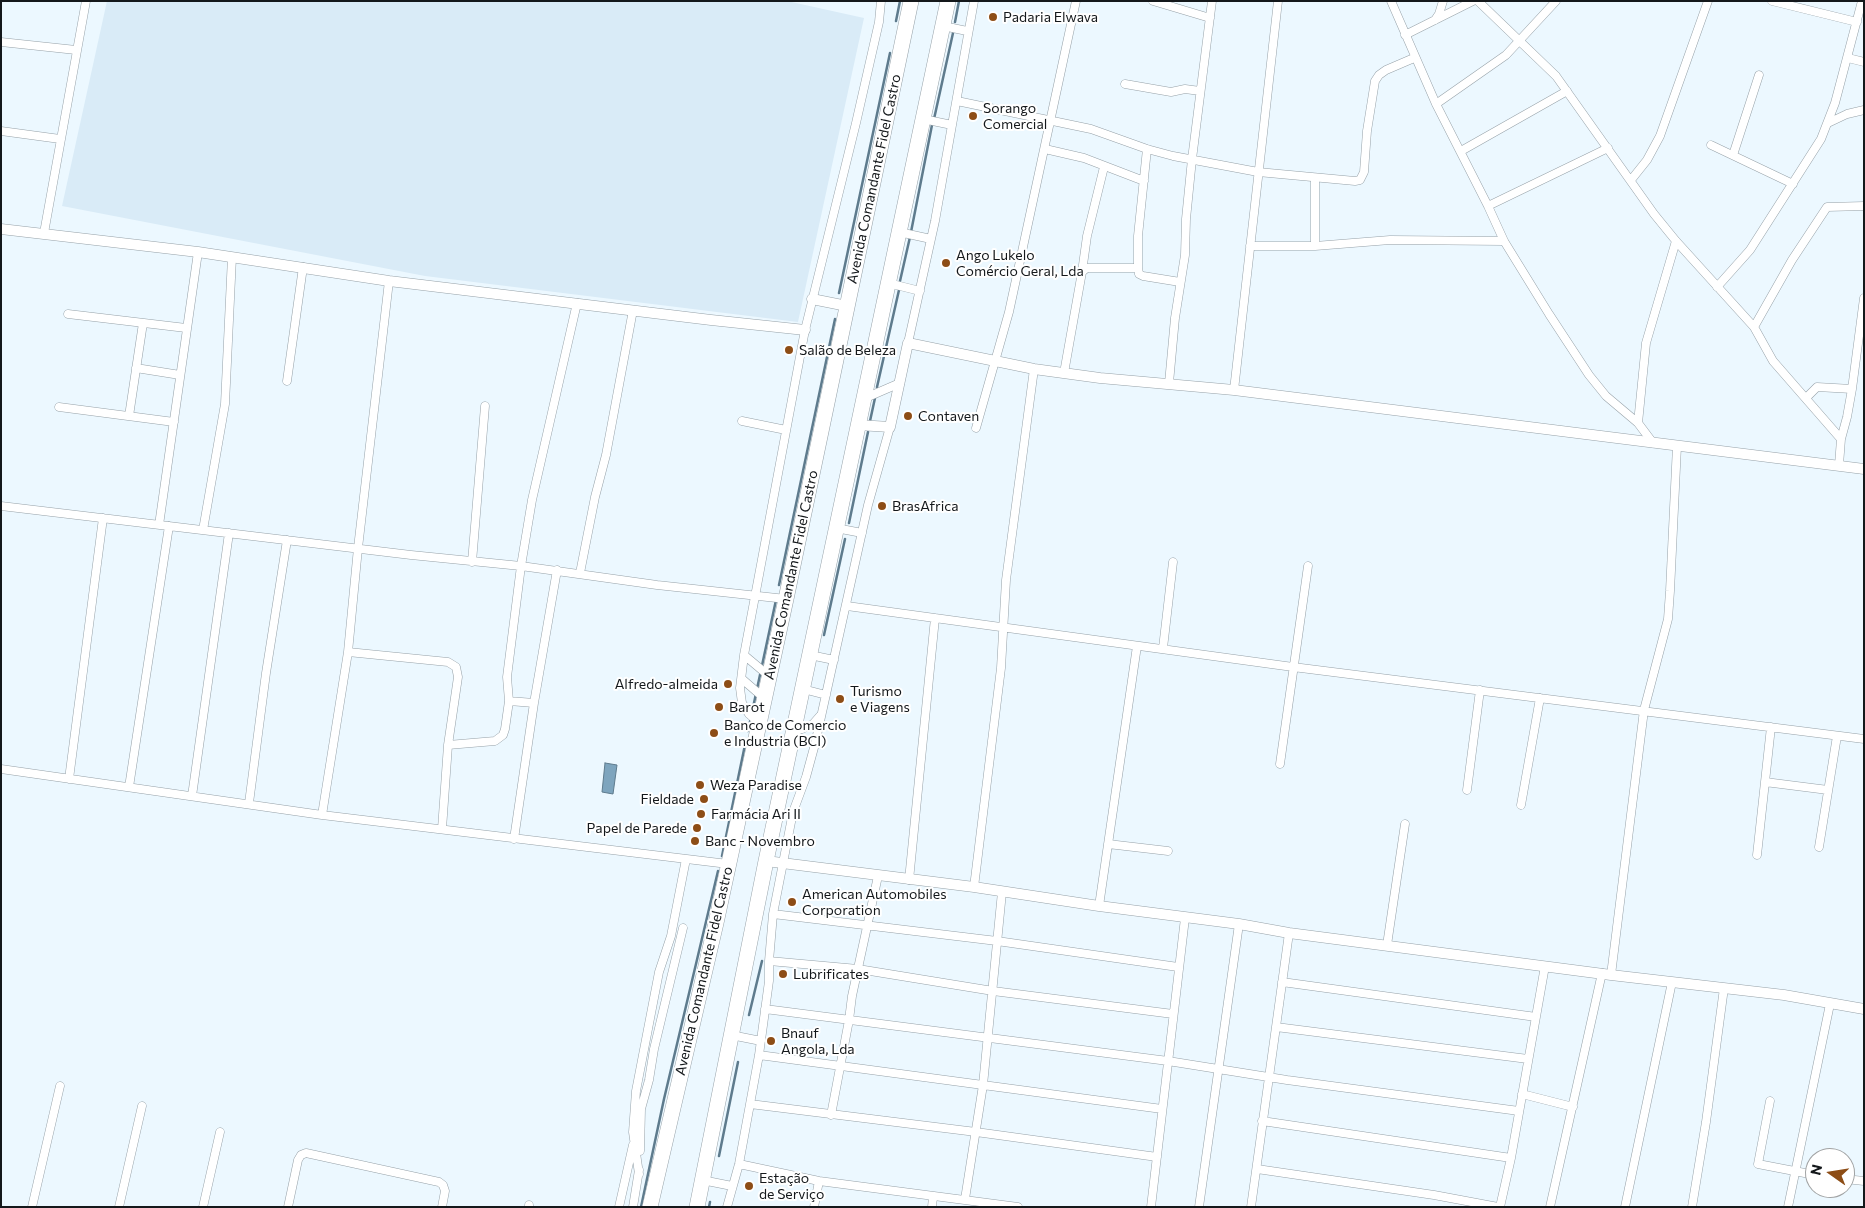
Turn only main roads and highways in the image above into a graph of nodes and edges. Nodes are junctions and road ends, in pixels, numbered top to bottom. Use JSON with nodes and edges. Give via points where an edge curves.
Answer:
{"nodes":[{"id":1,"x":911,"y":1,"type":"edge"},
{"id":2,"x":948,"y":1,"type":"edge"},
{"id":3,"x":650,"y":1207,"type":"edge"},
{"id":4,"x":697,"y":1207,"type":"edge"}],
"edges":[{"from":1,"to":3,"type":"highway","name":"Avenida Comandante Fidel Castro","via":[[770,676]]},
{"from":2,"to":4,"type":"highway","via":[[766,861]]}]}
